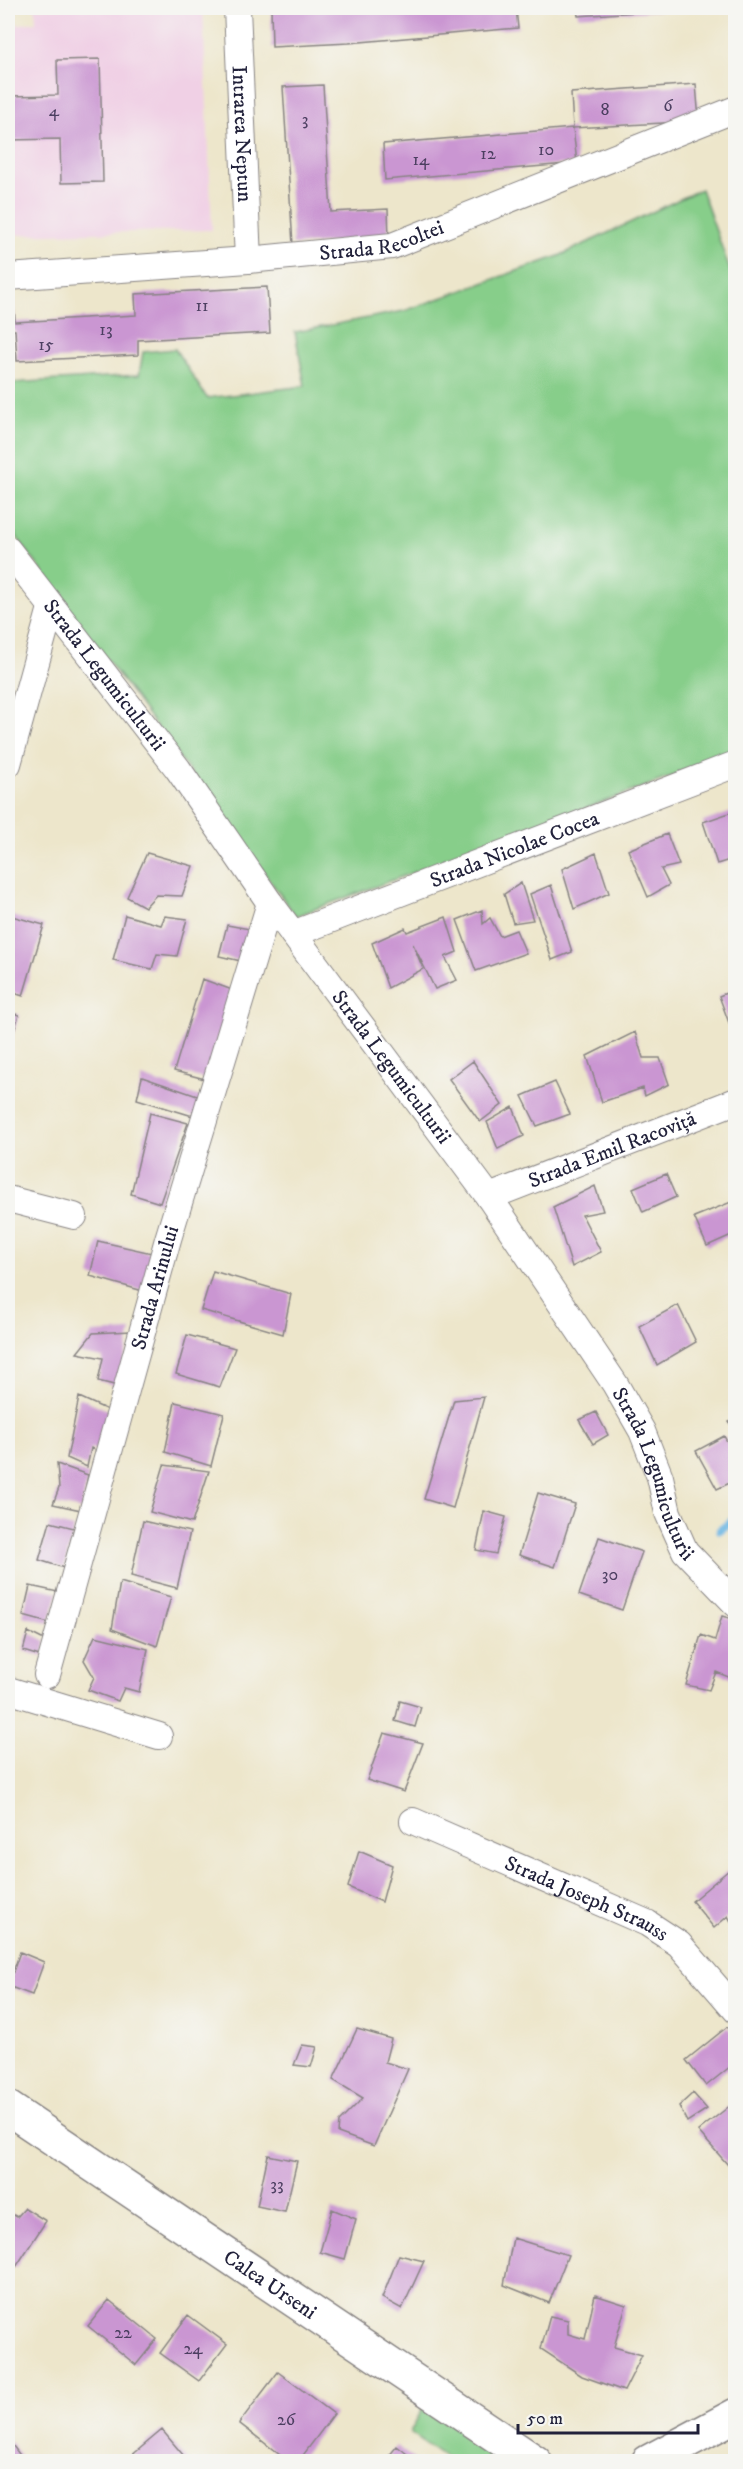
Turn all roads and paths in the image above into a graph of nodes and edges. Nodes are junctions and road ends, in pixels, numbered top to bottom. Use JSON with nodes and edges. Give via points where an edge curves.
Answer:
{"nodes":[{"id":1,"x":237,"y":8,"type":"edge"},
{"id":2,"x":735,"y":109,"type":"edge"},
{"id":3,"x":248,"y":260,"type":"junction"},
{"id":4,"x":8,"y":277,"type":"edge"},
{"id":5,"x":8,"y":550,"type":"edge"},
{"id":6,"x":51,"y":608,"type":"junction"},
{"id":7,"x":8,"y":764,"type":"edge"},
{"id":8,"x":735,"y":764,"type":"edge"},
{"id":9,"x":270,"y":903,"type":"junction"},
{"id":10,"x":293,"y":934,"type":"junction"},
{"id":11,"x":735,"y":1101,"type":"edge"},
{"id":12,"x":489,"y":1197,"type":"junction"},
{"id":13,"x":8,"y":1199,"type":"edge"},
{"id":14,"x":74,"y":1216,"type":"dead end"},
{"id":15,"x":735,"y":1604,"type":"edge"},
{"id":16,"x":47,"y":1675,"type":"dead end"},
{"id":17,"x":8,"y":1690,"type":"edge"},
{"id":18,"x":159,"y":1736,"type":"dead end"},
{"id":19,"x":413,"y":1821,"type":"dead end"},
{"id":20,"x":735,"y":2010,"type":"edge"},
{"id":21,"x":8,"y":2108,"type":"edge"},
{"id":22,"x":735,"y":2415,"type":"edge"},
{"id":23,"x":535,"y":2462,"type":"edge"},
{"id":24,"x":648,"y":2462,"type":"edge"}],
"edges":[{"from":1,"to":3,"type":"street","name":"Intrarea Neptun"},
{"from":2,"to":3,"type":"street","name":"Strada Recoltei","via":[[392,246]]},
{"from":3,"to":4,"type":"street","name":"Strada Recoltei"},
{"from":5,"to":6,"type":"street","name":"Strada Legumiculturii"},
{"from":6,"to":7,"type":"street"},
{"from":6,"to":9,"type":"street","name":"Strada Legumiculturii","via":[[178,769]]},
{"from":8,"to":10,"type":"street","name":"Strada Nicolae Cocea"},
{"from":9,"to":10,"type":"street","name":"Strada Legumiculturii"},
{"from":9,"to":16,"type":"street","name":"Strada Arinului","via":[[168,1239]]},
{"from":10,"to":12,"type":"street","name":"Strada Legumiculturii"},
{"from":11,"to":12,"type":"street","name":"Strada Emil Racoviță"},
{"from":12,"to":15,"type":"street","name":"Strada Legumiculturii","via":[[615,1384],[642,1431],[660,1477],[668,1513],[685,1551]]},
{"from":13,"to":14,"type":"street"},
{"from":17,"to":18,"type":"street"},
{"from":19,"to":20,"type":"street","name":"Strada Joseph Strauss","via":[[647,1923],[679,1944]]},
{"from":21,"to":23,"type":"street","name":"Calea Urseni"},
{"from":22,"to":24,"type":"street"}]}
